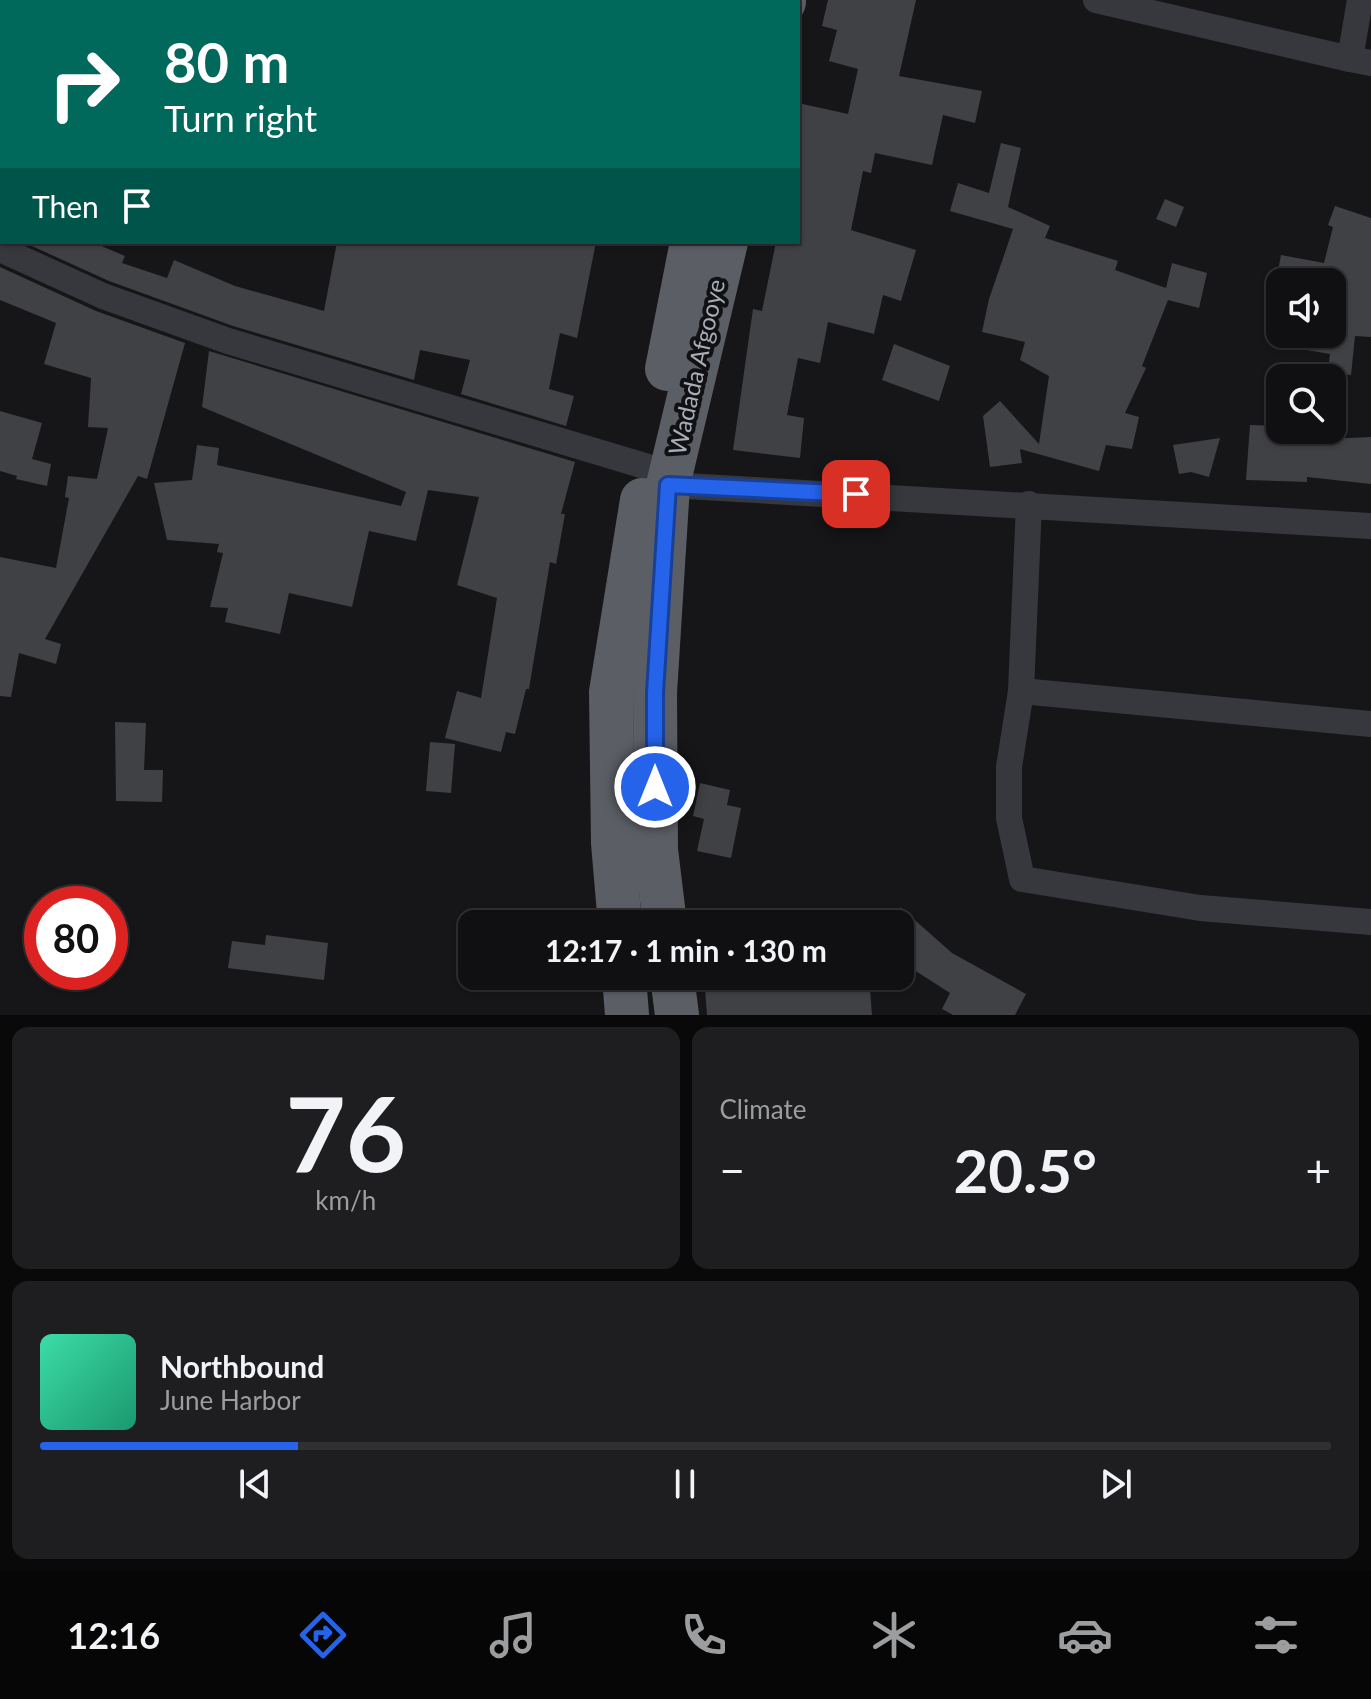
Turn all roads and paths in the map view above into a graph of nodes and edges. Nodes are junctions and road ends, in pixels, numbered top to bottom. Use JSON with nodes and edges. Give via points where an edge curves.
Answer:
{"nodes":[{"id":1,"x":1096,"y":0,"type":"edge"},
{"id":2,"x":1360,"y":0,"type":"edge"},
{"id":3,"x":1361,"y":61,"type":"edge"},
{"id":4,"x":692,"y":244,"type":"edge"},
{"id":5,"x":725,"y":244,"type":"edge"},
{"id":6,"x":0,"y":249,"type":"edge"},
{"id":7,"x":658,"y":476,"type":"junction"},
{"id":8,"x":1029,"y":504,"type":"junction"},
{"id":9,"x":1371,"y":526,"type":"edge"},
{"id":10,"x":1021,"y":691,"type":"junction"},
{"id":11,"x":1371,"y":724,"type":"edge"},
{"id":12,"x":619,"y":910,"type":"edge"},
{"id":13,"x":663,"y":910,"type":"edge"},
{"id":14,"x":1371,"y":922,"type":"edge"},
{"id":15,"x":625,"y":990,"type":"edge"},
{"id":16,"x":674,"y":990,"type":"edge"},
{"id":17,"x":627,"y":1015,"type":"edge"},
{"id":18,"x":677,"y":1015,"type":"edge"}],
"edges":[{"from":1,"to":3,"type":"street"},
{"from":2,"to":3,"type":"street"},
{"from":4,"to":7,"type":"highway","name":"Wadada Afgooye"},
{"from":5,"to":7,"type":"highway","name":"Wadada Afgooye"},
{"from":6,"to":7,"type":"street","via":[[103,296],[228,341]]},
{"from":7,"to":8,"type":"street"},
{"from":7,"to":12,"type":"highway","name":"Wadada Afgooye","via":[[611,692]]},
{"from":7,"to":13,"type":"highway","name":"Wadada Afgooye","via":[[656,850]]},
{"from":8,"to":9,"type":"street"},
{"from":8,"to":10,"type":"street"},
{"from":10,"to":11,"type":"street"},
{"from":10,"to":14,"type":"street","via":[[1009,767],[1009,818],[1022,879],[1200,908]]},
{"from":15,"to":17,"type":"highway"},
{"from":16,"to":18,"type":"highway"}]}
